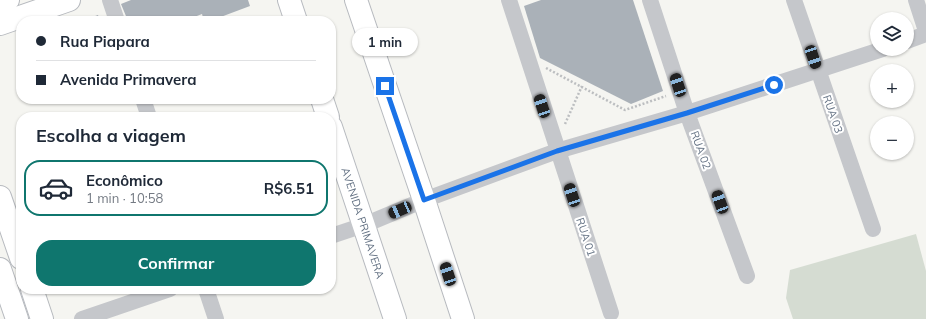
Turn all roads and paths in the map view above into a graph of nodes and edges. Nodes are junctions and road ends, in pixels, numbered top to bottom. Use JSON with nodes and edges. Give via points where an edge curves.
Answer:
{"nodes":[{"id":1,"x":8,"y":0,"type":"edge"},
{"id":2,"x":70,"y":0,"type":"edge"},
{"id":3,"x":110,"y":0,"type":"edge"},
{"id":4,"x":289,"y":0,"type":"edge"},
{"id":5,"x":356,"y":0,"type":"edge"},
{"id":6,"x":509,"y":0,"type":"edge"},
{"id":7,"x":650,"y":0,"type":"edge"},
{"id":8,"x":794,"y":0,"type":"edge"},
{"id":9,"x":916,"y":0,"type":"edge"},
{"id":10,"x":0,"y":3,"type":"edge"},
{"id":11,"x":23,"y":16,"type":"edge"},
{"id":12,"x":115,"y":16,"type":"edge"},
{"id":13,"x":294,"y":16,"type":"edge"},
{"id":14,"x":16,"y":19,"type":"edge"},
{"id":15,"x":0,"y":24,"type":"edge"},
{"id":16,"x":926,"y":31,"type":"edge"},
{"id":17,"x":926,"y":34,"type":"edge"},
{"id":18,"x":914,"y":38,"type":"edge"},
{"id":19,"x":870,"y":53,"type":"edge"},
{"id":20,"x":818,"y":71,"type":"junction"},
{"id":21,"x":669,"y":95,"type":"dead end"},
{"id":22,"x":687,"y":113,"type":"junction"},
{"id":23,"x":564,"y":128,"type":"dead end"},
{"id":24,"x":336,"y":142,"type":"edge"},
{"id":25,"x":557,"y":151,"type":"junction"},
{"id":26,"x":0,"y":197,"type":"edge"},
{"id":27,"x":424,"y":200,"type":"junction"},
{"id":28,"x":364,"y":225,"type":"junction"},
{"id":29,"x":872,"y":229,"type":"dead end"},
{"id":30,"x":336,"y":234,"type":"edge"},
{"id":31,"x":16,"y":243,"type":"edge"},
{"id":32,"x":0,"y":269,"type":"edge"},
{"id":33,"x":747,"y":276,"type":"dead end"},
{"id":34,"x":34,"y":294,"type":"edge"},
{"id":35,"x":155,"y":294,"type":"edge"},
{"id":36,"x":208,"y":294,"type":"edge"},
{"id":37,"x":611,"y":313,"type":"dead end"},
{"id":38,"x":17,"y":319,"type":"edge"},
{"id":39,"x":42,"y":319,"type":"edge"},
{"id":40,"x":82,"y":319,"type":"edge"},
{"id":41,"x":216,"y":319,"type":"edge"},
{"id":42,"x":395,"y":319,"type":"edge"},
{"id":43,"x":463,"y":319,"type":"edge"}],
"edges":[{"from":1,"to":10,"type":"street"},
{"from":2,"to":11,"type":"street"},
{"from":3,"to":12,"type":"street"},
{"from":4,"to":13,"type":"street"},
{"from":5,"to":27,"type":"street"},
{"from":6,"to":25,"type":"street","name":"RUA 01"},
{"from":7,"to":22,"type":"street","name":"RUA 02"},
{"from":8,"to":20,"type":"street","name":"RUA 03"},
{"from":9,"to":16,"type":"street"},
{"from":14,"to":15,"type":"street"},
{"from":17,"to":18,"type":"street"},
{"from":19,"to":20,"type":"street"},
{"from":20,"to":22,"type":"street"},
{"from":20,"to":29,"type":"street","name":"RUA 03"},
{"from":21,"to":23,"type":"path","via":[[625,110],[582,86]]},
{"from":22,"to":25,"type":"street"},
{"from":22,"to":33,"type":"street","name":"RUA 02"},
{"from":24,"to":28,"type":"street","name":"AVENIDA PRIMAVERA"},
{"from":25,"to":27,"type":"street"},
{"from":25,"to":37,"type":"street","name":"RUA 01"},
{"from":26,"to":31,"type":"street"},
{"from":27,"to":28,"type":"street"},
{"from":27,"to":43,"type":"street"},
{"from":28,"to":30,"type":"street"},
{"from":28,"to":42,"type":"street","name":"AVENIDA PRIMAVERA"},
{"from":32,"to":38,"type":"street"},
{"from":34,"to":39,"type":"street"},
{"from":35,"to":40,"type":"street"},
{"from":36,"to":41,"type":"street"}]}
